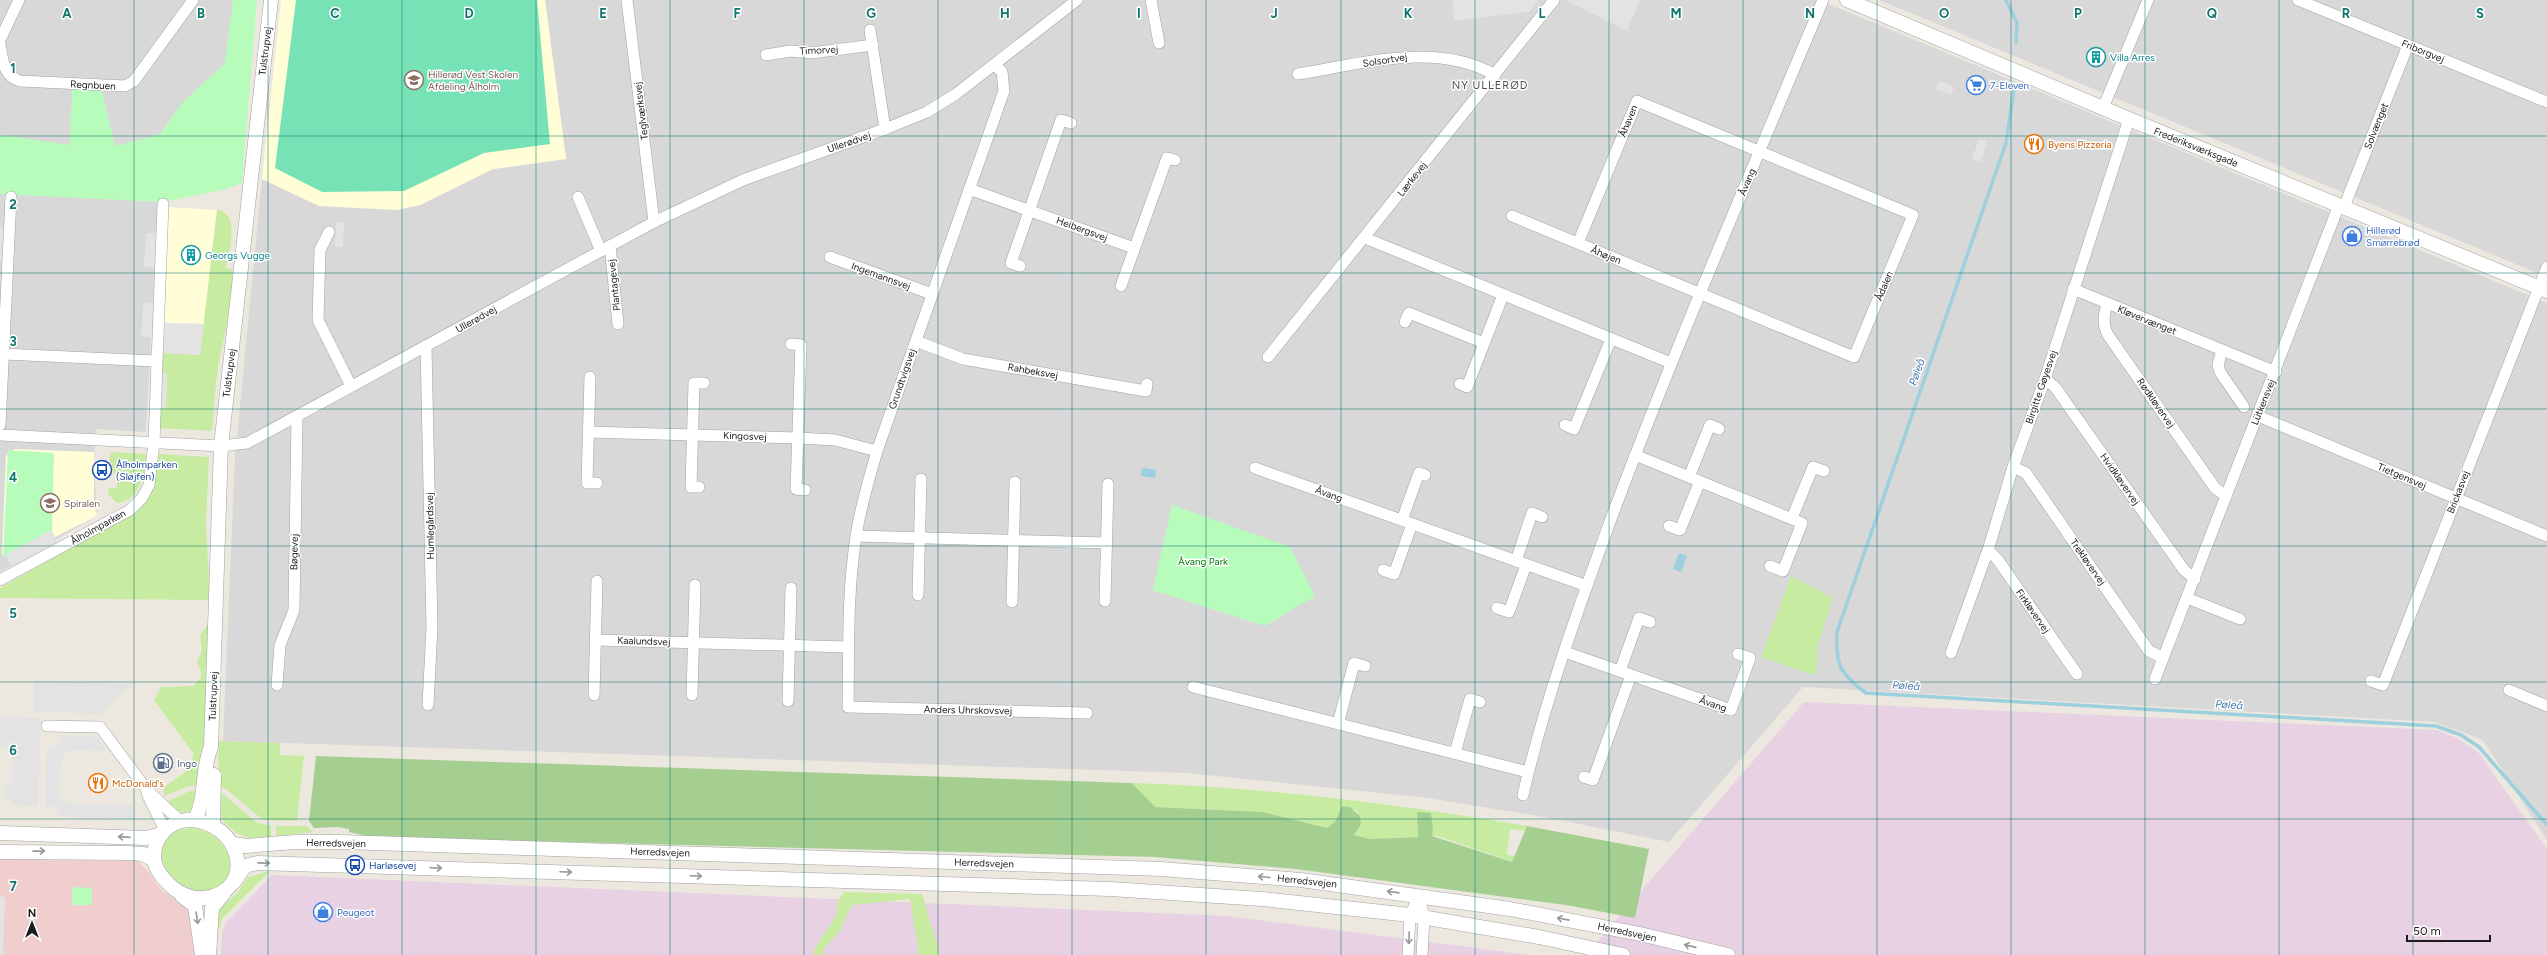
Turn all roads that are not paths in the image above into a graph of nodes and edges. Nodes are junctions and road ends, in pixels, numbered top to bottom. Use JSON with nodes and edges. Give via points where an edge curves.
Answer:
{"nodes":[{"id":1,"x":19,"y":0,"type":"edge"},
{"id":2,"x":193,"y":0,"type":"edge"},
{"id":3,"x":271,"y":0,"type":"edge"},
{"id":4,"x":627,"y":0,"type":"edge"},
{"id":5,"x":1077,"y":0,"type":"edge"},
{"id":6,"x":1151,"y":0,"type":"edge"},
{"id":7,"x":1554,"y":0,"type":"edge"},
{"id":8,"x":1822,"y":0,"type":"edge"},
{"id":9,"x":1847,"y":0,"type":"edge"},
{"id":10,"x":2148,"y":0,"type":"edge"},
{"id":11,"x":2298,"y":0,"type":"edge"},
{"id":12,"x":870,"y":30,"type":"dead end"},
{"id":13,"x":0,"y":40,"type":"edge"},
{"id":14,"x":1159,"y":43,"type":"dead end"},
{"id":15,"x":0,"y":44,"type":"edge"},
{"id":16,"x":872,"y":45,"type":"junction"},
{"id":17,"x":2408,"y":45,"type":"junction"},
{"id":18,"x":766,"y":55,"type":"dead end"},
{"id":19,"x":995,"y":65,"type":"junction"},
{"id":20,"x":1298,"y":74,"type":"dead end"},
{"id":21,"x":1495,"y":74,"type":"junction"},
{"id":22,"x":2547,"y":102,"type":"edge"},
{"id":23,"x":2103,"y":108,"type":"junction"},
{"id":24,"x":2129,"y":120,"type":"junction"},
{"id":25,"x":1071,"y":123,"type":"dead end"},
{"id":26,"x":885,"y":130,"type":"junction"},
{"id":27,"x":1760,"y":152,"type":"junction"},
{"id":28,"x":1175,"y":160,"type":"dead end"},
{"id":29,"x":969,"y":189,"type":"junction"},
{"id":30,"x":11,"y":197,"type":"dead end"},
{"id":31,"x":578,"y":198,"type":"dead end"},
{"id":32,"x":163,"y":204,"type":"dead end"},
{"id":33,"x":2341,"y":206,"type":"junction"},
{"id":34,"x":1029,"y":210,"type":"junction"},
{"id":35,"x":1512,"y":216,"type":"dead end"},
{"id":36,"x":654,"y":222,"type":"junction"},
{"id":37,"x":329,"y":232,"type":"dead end"},
{"id":38,"x":1365,"y":238,"type":"junction"},
{"id":39,"x":1578,"y":243,"type":"junction"},
{"id":40,"x":1134,"y":248,"type":"junction"},
{"id":41,"x":605,"y":249,"type":"junction"},
{"id":42,"x":830,"y":257,"type":"dead end"},
{"id":43,"x":1020,"y":266,"type":"dead end"},
{"id":44,"x":2547,"y":267,"type":"edge"},
{"id":45,"x":1121,"y":286,"type":"dead end"},
{"id":46,"x":2073,"y":289,"type":"junction"},
{"id":47,"x":2543,"y":289,"type":"edge"},
{"id":48,"x":1700,"y":293,"type":"junction"},
{"id":49,"x":932,"y":294,"type":"junction"},
{"id":50,"x":1503,"y":295,"type":"junction"},
{"id":51,"x":2107,"y":303,"type":"junction"},
{"id":52,"x":1405,"y":322,"type":"dead end"},
{"id":53,"x":618,"y":324,"type":"dead end"},
{"id":54,"x":1611,"y":339,"type":"junction"},
{"id":55,"x":916,"y":341,"type":"junction"},
{"id":56,"x":1484,"y":343,"type":"junction"},
{"id":57,"x":791,"y":344,"type":"dead end"},
{"id":58,"x":426,"y":346,"type":"junction"},
{"id":59,"x":2222,"y":350,"type":"junction"},
{"id":60,"x":4,"y":354,"type":"junction"},
{"id":61,"x":1268,"y":356,"type":"dead end"},
{"id":62,"x":155,"y":361,"type":"junction"},
{"id":63,"x":1671,"y":363,"type":"junction"},
{"id":64,"x":2276,"y":372,"type":"junction"},
{"id":65,"x":590,"y":377,"type":"dead end"},
{"id":66,"x":2044,"y":379,"type":"junction"},
{"id":67,"x":704,"y":383,"type":"dead end"},
{"id":68,"x":1147,"y":384,"type":"dead end"},
{"id":69,"x":1460,"y":384,"type":"dead end"},
{"id":70,"x":351,"y":386,"type":"junction"},
{"id":71,"x":2244,"y":407,"type":"dead end"},
{"id":72,"x":2258,"y":416,"type":"junction"},
{"id":73,"x":297,"y":417,"type":"junction"},
{"id":74,"x":0,"y":425,"type":"edge"},
{"id":75,"x":1565,"y":425,"type":"dead end"},
{"id":76,"x":1719,"y":429,"type":"dead end"},
{"id":77,"x":588,"y":432,"type":"junction"},
{"id":78,"x":692,"y":434,"type":"junction"},
{"id":79,"x":0,"y":435,"type":"edge"},
{"id":80,"x":798,"y":438,"type":"junction"},
{"id":81,"x":154,"y":443,"type":"junction"},
{"id":82,"x":221,"y":446,"type":"junction"},
{"id":83,"x":877,"y":451,"type":"junction"},
{"id":84,"x":1635,"y":455,"type":"junction"},
{"id":85,"x":2013,"y":467,"type":"junction"},
{"id":86,"x":1256,"y":468,"type":"dead end"},
{"id":87,"x":1824,"y":471,"type":"dead end"},
{"id":88,"x":1425,"y":475,"type":"dead end"},
{"id":89,"x":1689,"y":477,"type":"junction"},
{"id":90,"x":921,"y":480,"type":"dead end"},
{"id":91,"x":1700,"y":481,"type":"junction"},
{"id":92,"x":1015,"y":482,"type":"dead end"},
{"id":93,"x":597,"y":483,"type":"dead end"},
{"id":94,"x":1108,"y":484,"type":"dead end"},
{"id":95,"x":699,"y":487,"type":"dead end"},
{"id":96,"x":804,"y":490,"type":"dead end"},
{"id":97,"x":2226,"y":496,"type":"junction"},
{"id":98,"x":2455,"y":498,"type":"junction"},
{"id":99,"x":1542,"y":517,"type":"dead end"},
{"id":100,"x":1792,"y":518,"type":"junction"},
{"id":101,"x":1407,"y":522,"type":"junction"},
{"id":102,"x":1669,"y":526,"type":"dead end"},
{"id":103,"x":856,"y":536,"type":"junction"},
{"id":104,"x":2547,"y":536,"type":"edge"},
{"id":105,"x":920,"y":538,"type":"junction"},
{"id":106,"x":1013,"y":540,"type":"junction"},
{"id":107,"x":1106,"y":543,"type":"junction"},
{"id":108,"x":1988,"y":550,"type":"junction"},
{"id":109,"x":1521,"y":563,"type":"junction"},
{"id":110,"x":1770,"y":566,"type":"dead end"},
{"id":111,"x":1383,"y":570,"type":"dead end"},
{"id":112,"x":2195,"y":579,"type":"junction"},
{"id":113,"x":0,"y":580,"type":"edge"},
{"id":114,"x":597,"y":581,"type":"dead end"},
{"id":115,"x":695,"y":585,"type":"dead end"},
{"id":116,"x":1587,"y":586,"type":"junction"},
{"id":117,"x":792,"y":588,"type":"dead end"},
{"id":118,"x":918,"y":595,"type":"dead end"},
{"id":119,"x":2187,"y":598,"type":"junction"},
{"id":120,"x":1105,"y":601,"type":"dead end"},
{"id":121,"x":1012,"y":602,"type":"dead end"},
{"id":122,"x":1497,"y":608,"type":"dead end"},
{"id":123,"x":2240,"y":619,"type":"dead end"},
{"id":124,"x":1650,"y":622,"type":"dead end"},
{"id":125,"x":595,"y":640,"type":"junction"},
{"id":126,"x":694,"y":643,"type":"junction"},
{"id":127,"x":789,"y":645,"type":"junction"},
{"id":128,"x":849,"y":647,"type":"junction"},
{"id":129,"x":1565,"y":652,"type":"junction"},
{"id":130,"x":1951,"y":653,"type":"dead end"},
{"id":131,"x":1738,"y":654,"type":"dead end"},
{"id":132,"x":2163,"y":658,"type":"junction"},
{"id":133,"x":1365,"y":666,"type":"dead end"},
{"id":134,"x":1625,"y":673,"type":"junction"},
{"id":135,"x":2077,"y":674,"type":"dead end"},
{"id":136,"x":2155,"y":679,"type":"dead end"},
{"id":137,"x":2371,"y":681,"type":"dead end"},
{"id":138,"x":277,"y":685,"type":"dead end"},
{"id":139,"x":1193,"y":687,"type":"dead end"},
{"id":140,"x":2509,"y":690,"type":"dead end"},
{"id":141,"x":692,"y":694,"type":"dead end"},
{"id":142,"x":594,"y":695,"type":"dead end"},
{"id":143,"x":788,"y":701,"type":"dead end"},
{"id":144,"x":1480,"y":702,"type":"dead end"},
{"id":145,"x":428,"y":705,"type":"dead end"},
{"id":146,"x":2547,"y":706,"type":"edge"},
{"id":147,"x":848,"y":707,"type":"joint"},
{"id":148,"x":1087,"y":713,"type":"dead end"},
{"id":149,"x":1338,"y":724,"type":"junction"},
{"id":150,"x":47,"y":726,"type":"dead end"},
{"id":151,"x":211,"y":747,"type":"junction"},
{"id":152,"x":1454,"y":753,"type":"junction"},
{"id":153,"x":1528,"y":772,"type":"junction"},
{"id":154,"x":1584,"y":777,"type":"dead end"},
{"id":155,"x":147,"y":790,"type":"junction"},
{"id":156,"x":1523,"y":796,"type":"dead end"},
{"id":157,"x":195,"y":820,"type":"junction"},
{"id":158,"x":180,"y":821,"type":"junction"},
{"id":159,"x":214,"y":825,"type":"junction"},
{"id":160,"x":163,"y":832,"type":"junction"},
{"id":161,"x":0,"y":833,"type":"edge"},
{"id":162,"x":233,"y":844,"type":"junction"},
{"id":163,"x":0,"y":852,"type":"edge"},
{"id":164,"x":154,"y":860,"type":"junction"},
{"id":165,"x":234,"y":882,"type":"junction"},
{"id":166,"x":176,"y":891,"type":"junction"},
{"id":167,"x":224,"y":893,"type":"junction"},
{"id":168,"x":1419,"y":896,"type":"junction"},
{"id":169,"x":1410,"y":916,"type":"junction"},
{"id":170,"x":1424,"y":918,"type":"junction"},
{"id":171,"x":202,"y":955,"type":"edge"},
{"id":172,"x":208,"y":955,"type":"edge"},
{"id":173,"x":1408,"y":955,"type":"edge"},
{"id":174,"x":1422,"y":955,"type":"edge"},
{"id":175,"x":1623,"y":955,"type":"edge"},
{"id":176,"x":1728,"y":955,"type":"edge"}],
"edges":[{"from":1,"to":13,"type":"street"},
{"from":2,"to":15,"type":"street","name":"Regnbuen","via":[[134,81],[125,86],[14,79],[6,71]]},
{"from":3,"to":82,"type":"street","name":"Tulstrupvej"},
{"from":4,"to":36,"type":"street","name":"Teglværksvej"},
{"from":5,"to":19,"type":"street","name":"Ullerødvej"},
{"from":6,"to":14,"type":"street"},
{"from":7,"to":21,"type":"street","name":"Lærkevej"},
{"from":8,"to":27,"type":"street","name":"Åvang"},
{"from":9,"to":23,"type":"street","name":"Frederiksværksgade"},
{"from":10,"to":23,"type":"street"},
{"from":11,"to":17,"type":"street","name":"Friborgvej"},
{"from":12,"to":16,"type":"street"},
{"from":16,"to":18,"type":"street","name":"Timorvej","via":[[811,53],[791,51]]},
{"from":16,"to":26,"type":"street"},
{"from":17,"to":22,"type":"street","name":"Friborgvej"},
{"from":17,"to":33,"type":"street","name":"Solvænget"},
{"from":19,"to":26,"type":"street","name":"Ullerødvej","via":[[927,112]]},
{"from":19,"to":29,"type":"street","name":"Grundtvigsvej","via":[[1002,72],[1004,91]]},
{"from":20,"to":21,"type":"street","name":"Solsortvej","via":[[1416,55],[1472,64]]},
{"from":21,"to":38,"type":"street","name":"Lærkevej"},
{"from":23,"to":24,"type":"street","name":"Frederiksværksgade"},
{"from":24,"to":33,"type":"street","name":"Frederiksværksgade"},
{"from":24,"to":46,"type":"street","name":"Birgitte Gøyesvej"},
{"from":25,"to":34,"type":"street","via":[[1061,120]]},
{"from":26,"to":36,"type":"street","name":"Ullerødvej","via":[[743,180]]},
{"from":27,"to":39,"type":"street","name":"Åhaven","via":[[1637,101]]},
{"from":27,"to":48,"type":"street","name":"Åvang"},
{"from":27,"to":48,"type":"street","name":"Ådalen","via":[[1913,215],[1854,357]]},
{"from":28,"to":40,"type":"street","via":[[1167,158]]},
{"from":29,"to":34,"type":"street","name":"Heibergsvej"},
{"from":29,"to":49,"type":"street","name":"Grundtvigsvej"},
{"from":30,"to":60,"type":"street"},
{"from":31,"to":41,"type":"street"},
{"from":32,"to":62,"type":"street","name":"Ålholmparken"},
{"from":33,"to":47,"type":"street","name":"Frederiksværksgade"},
{"from":33,"to":64,"type":"street","name":"Lütkensvej"},
{"from":34,"to":40,"type":"street","name":"Heibergsvej"},
{"from":34,"to":43,"type":"street","via":[[1011,263]]},
{"from":35,"to":39,"type":"street","name":"Åhøjen"},
{"from":36,"to":41,"type":"street","name":"Ullerødvej"},
{"from":37,"to":70,"type":"street","via":[[320,250],[318,320]]},
{"from":38,"to":50,"type":"street"},
{"from":38,"to":61,"type":"street","name":"Lærkevej"},
{"from":39,"to":48,"type":"street","name":"Åhøjen"},
{"from":40,"to":45,"type":"street"},
{"from":41,"to":53,"type":"street","name":"Plantagevej"},
{"from":41,"to":58,"type":"street","name":"Ullerødvej"},
{"from":42,"to":49,"type":"street","name":"Ingemannsvej"},
{"from":44,"to":47,"type":"street","name":"Brickasvej"},
{"from":46,"to":51,"type":"street","name":"Kløvervænget"},
{"from":46,"to":66,"type":"street","name":"Birgitte Gøyesvej"},
{"from":47,"to":98,"type":"street","name":"Brickasvej"},
{"from":48,"to":63,"type":"street","name":"Åvang"},
{"from":49,"to":55,"type":"street","name":"Grundtvigsvej"},
{"from":50,"to":54,"type":"street"},
{"from":50,"to":56,"type":"street"},
{"from":51,"to":59,"type":"street","name":"Kløvervænget"},
{"from":51,"to":97,"type":"street","name":"Rødkløvervej","via":[[2103,318],[2108,335],[2215,488]]},
{"from":52,"to":56,"type":"street","via":[[1409,313]]},
{"from":54,"to":63,"type":"street"},
{"from":54,"to":75,"type":"street","via":[[1574,429]]},
{"from":55,"to":68,"type":"street","name":"Rahbeksvej","via":[[971,360],[1146,391]]},
{"from":55,"to":83,"type":"street","name":"Grundtvigsvej"},
{"from":56,"to":69,"type":"street","via":[[1467,387]]},
{"from":57,"to":80,"type":"street","via":[[801,345]]},
{"from":58,"to":70,"type":"street","name":"Ullerødvej"},
{"from":58,"to":145,"type":"street","name":"Humlegårdsvej","via":[[432,627]]},
{"from":59,"to":64,"type":"street","name":"Kløvervænget"},
{"from":59,"to":71,"type":"street","via":[[2218,365],[2220,372]]},
{"from":60,"to":62,"type":"street"},
{"from":60,"to":74,"type":"street"},
{"from":62,"to":81,"type":"street","name":"Ålholmparken"},
{"from":63,"to":84,"type":"street","name":"Åvang"},
{"from":64,"to":72,"type":"street","name":"Lütkensvej"},
{"from":65,"to":77,"type":"street"},
{"from":66,"to":85,"type":"street","name":"Birgitte Gøyesvej"},
{"from":66,"to":112,"type":"street","name":"Hvidkløvervej","via":[[2055,387],[2184,570]]},
{"from":67,"to":78,"type":"street","via":[[694,383]]},
{"from":70,"to":73,"type":"street","name":"Ullerødvej"},
{"from":72,"to":97,"type":"street","name":"Lütkensvej"},
{"from":72,"to":98,"type":"street","name":"Tietgensvej"},
{"from":73,"to":82,"type":"street","name":"Ullerødvej","via":[[247,443]]},
{"from":73,"to":138,"type":"street","name":"Bøgevej","via":[[294,610],[280,645]]},
{"from":76,"to":89,"type":"street","via":[[1710,425]]},
{"from":77,"to":78,"type":"street","name":"Kingosvej"},
{"from":77,"to":93,"type":"street","via":[[587,483]]},
{"from":78,"to":80,"type":"street","name":"Kingosvej"},
{"from":78,"to":95,"type":"street","via":[[691,487]]},
{"from":79,"to":81,"type":"street"},
{"from":80,"to":83,"type":"street","name":"Kingosvej","via":[[835,440]]},
{"from":80,"to":96,"type":"street","via":[[796,489]]},
{"from":81,"to":82,"type":"street"},
{"from":81,"to":113,"type":"street","name":"Ålholmparken","via":[[149,485],[142,498],[130,510]]},
{"from":82,"to":151,"type":"street","name":"Tulstrupvej"},
{"from":83,"to":103,"type":"street","name":"Grundtvigsvej"},
{"from":84,"to":89,"type":"street"},
{"from":84,"to":116,"type":"street","name":"Åvang"},
{"from":85,"to":108,"type":"street","name":"Birgitte Gøyesvej"},
{"from":85,"to":132,"type":"street","name":"Trekløvervej","via":[[2026,473],[2150,651]]},
{"from":86,"to":101,"type":"street","name":"Åvang"},
{"from":87,"to":100,"type":"street","via":[[1813,467]]},
{"from":88,"to":101,"type":"street","via":[[1419,473]]},
{"from":89,"to":91,"type":"street"},
{"from":90,"to":105,"type":"street"},
{"from":91,"to":100,"type":"street"},
{"from":91,"to":102,"type":"street","via":[[1680,530]]},
{"from":92,"to":106,"type":"street"},
{"from":94,"to":107,"type":"street"},
{"from":97,"to":112,"type":"street","name":"Lütkensvej"},
{"from":98,"to":104,"type":"street","name":"Tietgensvej"},
{"from":98,"to":137,"type":"street","name":"Brickasvej","via":[[2383,685]]},
{"from":99,"to":109,"type":"street","via":[[1532,513]]},
{"from":100,"to":110,"type":"street","via":[[1802,523],[1783,571]]},
{"from":101,"to":109,"type":"street","name":"Åvang"},
{"from":101,"to":111,"type":"street","via":[[1394,574]]},
{"from":103,"to":105,"type":"street"},
{"from":103,"to":128,"type":"street","name":"Grundtvigsvej","via":[[851,575]]},
{"from":105,"to":106,"type":"street"},
{"from":105,"to":118,"type":"street"},
{"from":106,"to":107,"type":"street"},
{"from":106,"to":121,"type":"street"},
{"from":107,"to":120,"type":"street"},
{"from":108,"to":130,"type":"street","name":"Birgitte Gøyesvej"},
{"from":108,"to":135,"type":"street","name":"Firkløvervej","via":[[1998,560]]},
{"from":109,"to":116,"type":"street","name":"Åvang"},
{"from":109,"to":122,"type":"street","via":[[1509,612]]},
{"from":112,"to":119,"type":"street","name":"Lütkensvej"},
{"from":114,"to":125,"type":"street"},
{"from":115,"to":126,"type":"street"},
{"from":116,"to":129,"type":"street","name":"Åvang"},
{"from":117,"to":127,"type":"street"},
{"from":119,"to":123,"type":"street"},
{"from":119,"to":132,"type":"street","name":"Lütkensvej"},
{"from":124,"to":134,"type":"street","via":[[1639,618]]},
{"from":125,"to":126,"type":"street","name":"Kaalundsvej"},
{"from":125,"to":142,"type":"street"},
{"from":126,"to":127,"type":"street","name":"Kaalundsvej"},
{"from":126,"to":141,"type":"street"},
{"from":127,"to":128,"type":"street","name":"Kaalundsvej"},
{"from":127,"to":143,"type":"street"},
{"from":128,"to":147,"type":"street","name":"Grundtvigsvej"},
{"from":129,"to":134,"type":"street","name":"Åvang"},
{"from":129,"to":153,"type":"street","name":"Åvang"},
{"from":131,"to":134,"type":"street","name":"Åvang","via":[[1750,658],[1731,710]]},
{"from":132,"to":136,"type":"street","name":"Lütkensvej"},
{"from":133,"to":149,"type":"street","via":[[1354,663]]},
{"from":134,"to":154,"type":"street","via":[[1594,780]]},
{"from":139,"to":149,"type":"street"},
{"from":140,"to":146,"type":"street"},
{"from":144,"to":152,"type":"street","via":[[1470,699]]},
{"from":147,"to":148,"type":"street","name":"Anders Uhrskovsvej"},
{"from":149,"to":152,"type":"street"},
{"from":150,"to":155,"type":"street","via":[[100,727]]},
{"from":151,"to":157,"type":"street","name":"Tulstrupvej","via":[[207,756],[202,804]]},
{"from":151,"to":159,"type":"street","name":"Tulstrupvej","via":[[214,758]]},
{"from":152,"to":153,"type":"street"},
{"from":153,"to":156,"type":"street","name":"Åvang"},
{"from":155,"to":158,"type":"street"},
{"from":155,"to":160,"type":"street"},
{"from":157,"to":158,"type":"street"},
{"from":157,"to":159,"type":"street"},
{"from":158,"to":160,"type":"street"},
{"from":159,"to":162,"type":"street"},
{"from":160,"to":161,"type":"street","one_way":true,"via":[[146,838]]},
{"from":160,"to":164,"type":"street","via":[[157,842]]},
{"from":162,"to":165,"type":"street","via":[[236,867]]},
{"from":168,"to":162,"type":"street","name":"Herredsvejen","one_way":true,"via":[[1300,880],[1161,868],[342,842],[246,846]]},
{"from":163,"to":164,"type":"street","one_way":true,"via":[[129,853],[143,854]]},
{"from":164,"to":166,"type":"street","via":[[158,873]]},
{"from":165,"to":167,"type":"street"},
{"from":165,"to":169,"type":"street","one_way":true,"via":[[241,869],[253,863],[347,865],[1110,889],[1262,899]]},
{"from":166,"to":167,"type":"street","via":[[199,898]]},
{"from":166,"to":171,"type":"street","one_way":true,"via":[[195,906]]},
{"from":167,"to":172,"type":"street","via":[[212,908]]},
{"from":168,"to":169,"type":"street"},
{"from":168,"to":170,"type":"street"},
{"from":176,"to":168,"type":"street","name":"Herredsvejen","one_way":true,"via":[[1640,934],[1525,912]]},
{"from":169,"to":170,"type":"street"},
{"from":169,"to":173,"type":"street","one_way":true},
{"from":170,"to":174,"type":"street"},
{"from":170,"to":175,"type":"street","via":[[1539,937]]}]}
